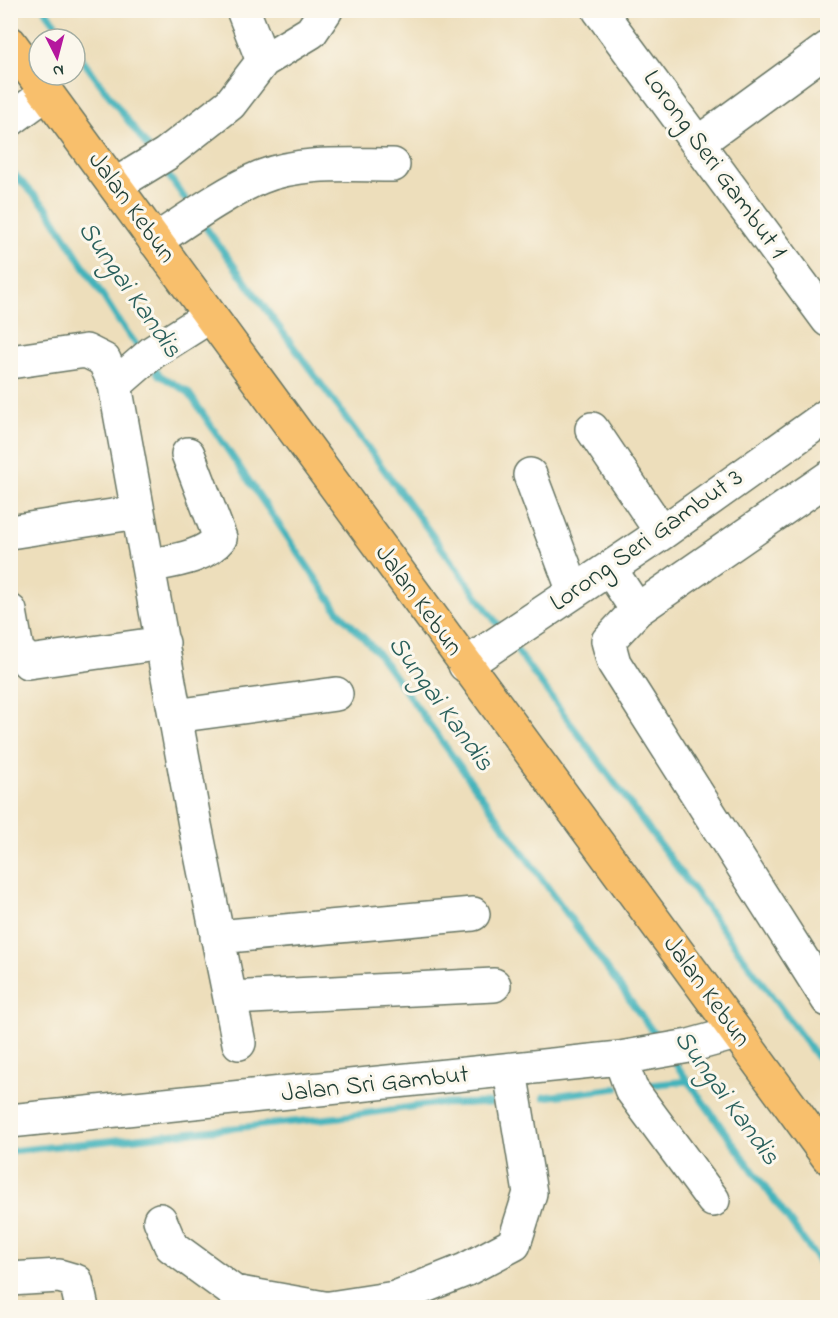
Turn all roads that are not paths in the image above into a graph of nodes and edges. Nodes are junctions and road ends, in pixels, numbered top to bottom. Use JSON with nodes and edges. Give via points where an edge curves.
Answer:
{"nodes":[{"id":1,"x":243,"y":10,"type":"edge"},
{"id":2,"x":326,"y":10,"type":"edge"},
{"id":3,"x":598,"y":10,"type":"edge"},
{"id":4,"x":10,"y":43,"type":"edge"},
{"id":5,"x":824,"y":60,"type":"edge"},
{"id":6,"x":263,"y":61,"type":"junction"},
{"id":7,"x":47,"y":93,"type":"junction"},
{"id":8,"x":10,"y":120,"type":"edge"},
{"id":9,"x":698,"y":143,"type":"junction"},
{"id":10,"x":393,"y":165,"type":"dead end"},
{"id":11,"x":115,"y":185,"type":"junction"},
{"id":12,"x":155,"y":241,"type":"junction"},
{"id":13,"x":210,"y":316,"type":"junction"},
{"id":14,"x":828,"y":320,"type":"edge"},
{"id":15,"x":10,"y":362,"type":"edge"},
{"id":16,"x":133,"y":369,"type":"junction"},
{"id":17,"x":828,"y":415,"type":"edge"},
{"id":18,"x":592,"y":429,"type":"dead end"},
{"id":19,"x":188,"y":454,"type":"dead end"},
{"id":20,"x":530,"y":475,"type":"dead end"},
{"id":21,"x":828,"y":478,"type":"edge"},
{"id":22,"x":138,"y":512,"type":"junction"},
{"id":23,"x":10,"y":532,"type":"edge"},
{"id":24,"x":662,"y":533,"type":"junction"},
{"id":25,"x":148,"y":566,"type":"junction"},
{"id":26,"x":610,"y":569,"type":"junction"},
{"id":27,"x":574,"y":592,"type":"junction"},
{"id":28,"x":10,"y":610,"type":"edge"},
{"id":29,"x":636,"y":610,"type":"junction"},
{"id":30,"x":163,"y":644,"type":"junction"},
{"id":31,"x":465,"y":665,"type":"junction"},
{"id":32,"x":336,"y":694,"type":"dead end"},
{"id":33,"x":175,"y":716,"type":"junction"},
{"id":34,"x":473,"y":914,"type":"dead end"},
{"id":35,"x":217,"y":937,"type":"junction"},
{"id":36,"x":494,"y":986,"type":"dead end"},
{"id":37,"x":230,"y":999,"type":"junction"},
{"id":38,"x":828,"y":1000,"type":"edge"},
{"id":39,"x":736,"y":1033,"type":"junction"},
{"id":40,"x":239,"y":1043,"type":"dead end"},
{"id":41,"x":631,"y":1057,"type":"junction"},
{"id":42,"x":510,"y":1071,"type":"junction"},
{"id":43,"x":10,"y":1121,"type":"edge"},
{"id":44,"x":828,"y":1157,"type":"edge"},
{"id":45,"x":713,"y":1200,"type":"dead end"},
{"id":46,"x":160,"y":1220,"type":"dead end"},
{"id":47,"x":10,"y":1279,"type":"edge"},
{"id":48,"x":82,"y":1308,"type":"edge"},
{"id":49,"x":324,"y":1308,"type":"edge"},
{"id":50,"x":330,"y":1308,"type":"edge"}],
"edges":[{"from":1,"to":6,"type":"street"},
{"from":2,"to":6,"type":"street","via":[[311,32]]},
{"from":3,"to":9,"type":"street","name":"Lorong Seri Gambut 1"},
{"from":4,"to":7,"type":"main road","name":"Jalan Kebun"},
{"from":5,"to":9,"type":"street"},
{"from":6,"to":11,"type":"street","via":[[230,104],[159,158]]},
{"from":7,"to":8,"type":"street"},
{"from":7,"to":11,"type":"main road","name":"Jalan Kebun"},
{"from":9,"to":14,"type":"street","name":"Lorong Seri Gambut 1"},
{"from":10,"to":12,"type":"street","via":[[318,165],[261,177]]},
{"from":11,"to":12,"type":"main road","name":"Jalan Kebun"},
{"from":12,"to":13,"type":"main road","name":"Jalan Kebun"},
{"from":13,"to":16,"type":"street"},
{"from":13,"to":31,"type":"main road","name":"Jalan Kebun"},
{"from":15,"to":16,"type":"street","via":[[86,351]]},
{"from":16,"to":22,"type":"street"},
{"from":17,"to":24,"type":"street","name":"Lorong Seri Gambut 3"},
{"from":18,"to":24,"type":"street"},
{"from":19,"to":25,"type":"street","via":[[220,538],[213,547],[188,557]]},
{"from":20,"to":27,"type":"street"},
{"from":21,"to":29,"type":"street"},
{"from":22,"to":23,"type":"street"},
{"from":22,"to":25,"type":"street"},
{"from":24,"to":26,"type":"street","name":"Lorong Seri Gambut 3"},
{"from":25,"to":30,"type":"street"},
{"from":26,"to":27,"type":"street","name":"Lorong Seri Gambut 3"},
{"from":26,"to":29,"type":"street"},
{"from":27,"to":31,"type":"street","name":"Lorong Seri Gambut 3"},
{"from":28,"to":30,"type":"street","via":[[17,650],[28,662]]},
{"from":29,"to":38,"type":"street","via":[[608,641],[614,663]]},
{"from":30,"to":33,"type":"street"},
{"from":31,"to":39,"type":"main road","name":"Jalan Kebun"},
{"from":32,"to":33,"type":"street"},
{"from":33,"to":35,"type":"street"},
{"from":34,"to":35,"type":"street"},
{"from":35,"to":37,"type":"street"},
{"from":36,"to":37,"type":"street"},
{"from":37,"to":40,"type":"street"},
{"from":39,"to":41,"type":"street","name":"Jalan Sri Gambut"},
{"from":39,"to":44,"type":"main road","name":"Jalan Kebun"},
{"from":41,"to":42,"type":"street","name":"Jalan Sri Gambut"},
{"from":41,"to":45,"type":"street","via":[[631,1089]]},
{"from":42,"to":43,"type":"street","name":"Jalan Sri Gambut"},
{"from":42,"to":50,"type":"street","via":[[530,1193],[514,1244],[465,1270],[395,1298]]},
{"from":46,"to":49,"type":"street","via":[[171,1246],[234,1292]]},
{"from":47,"to":48,"type":"street","via":[[59,1276],[76,1281]]}]}
